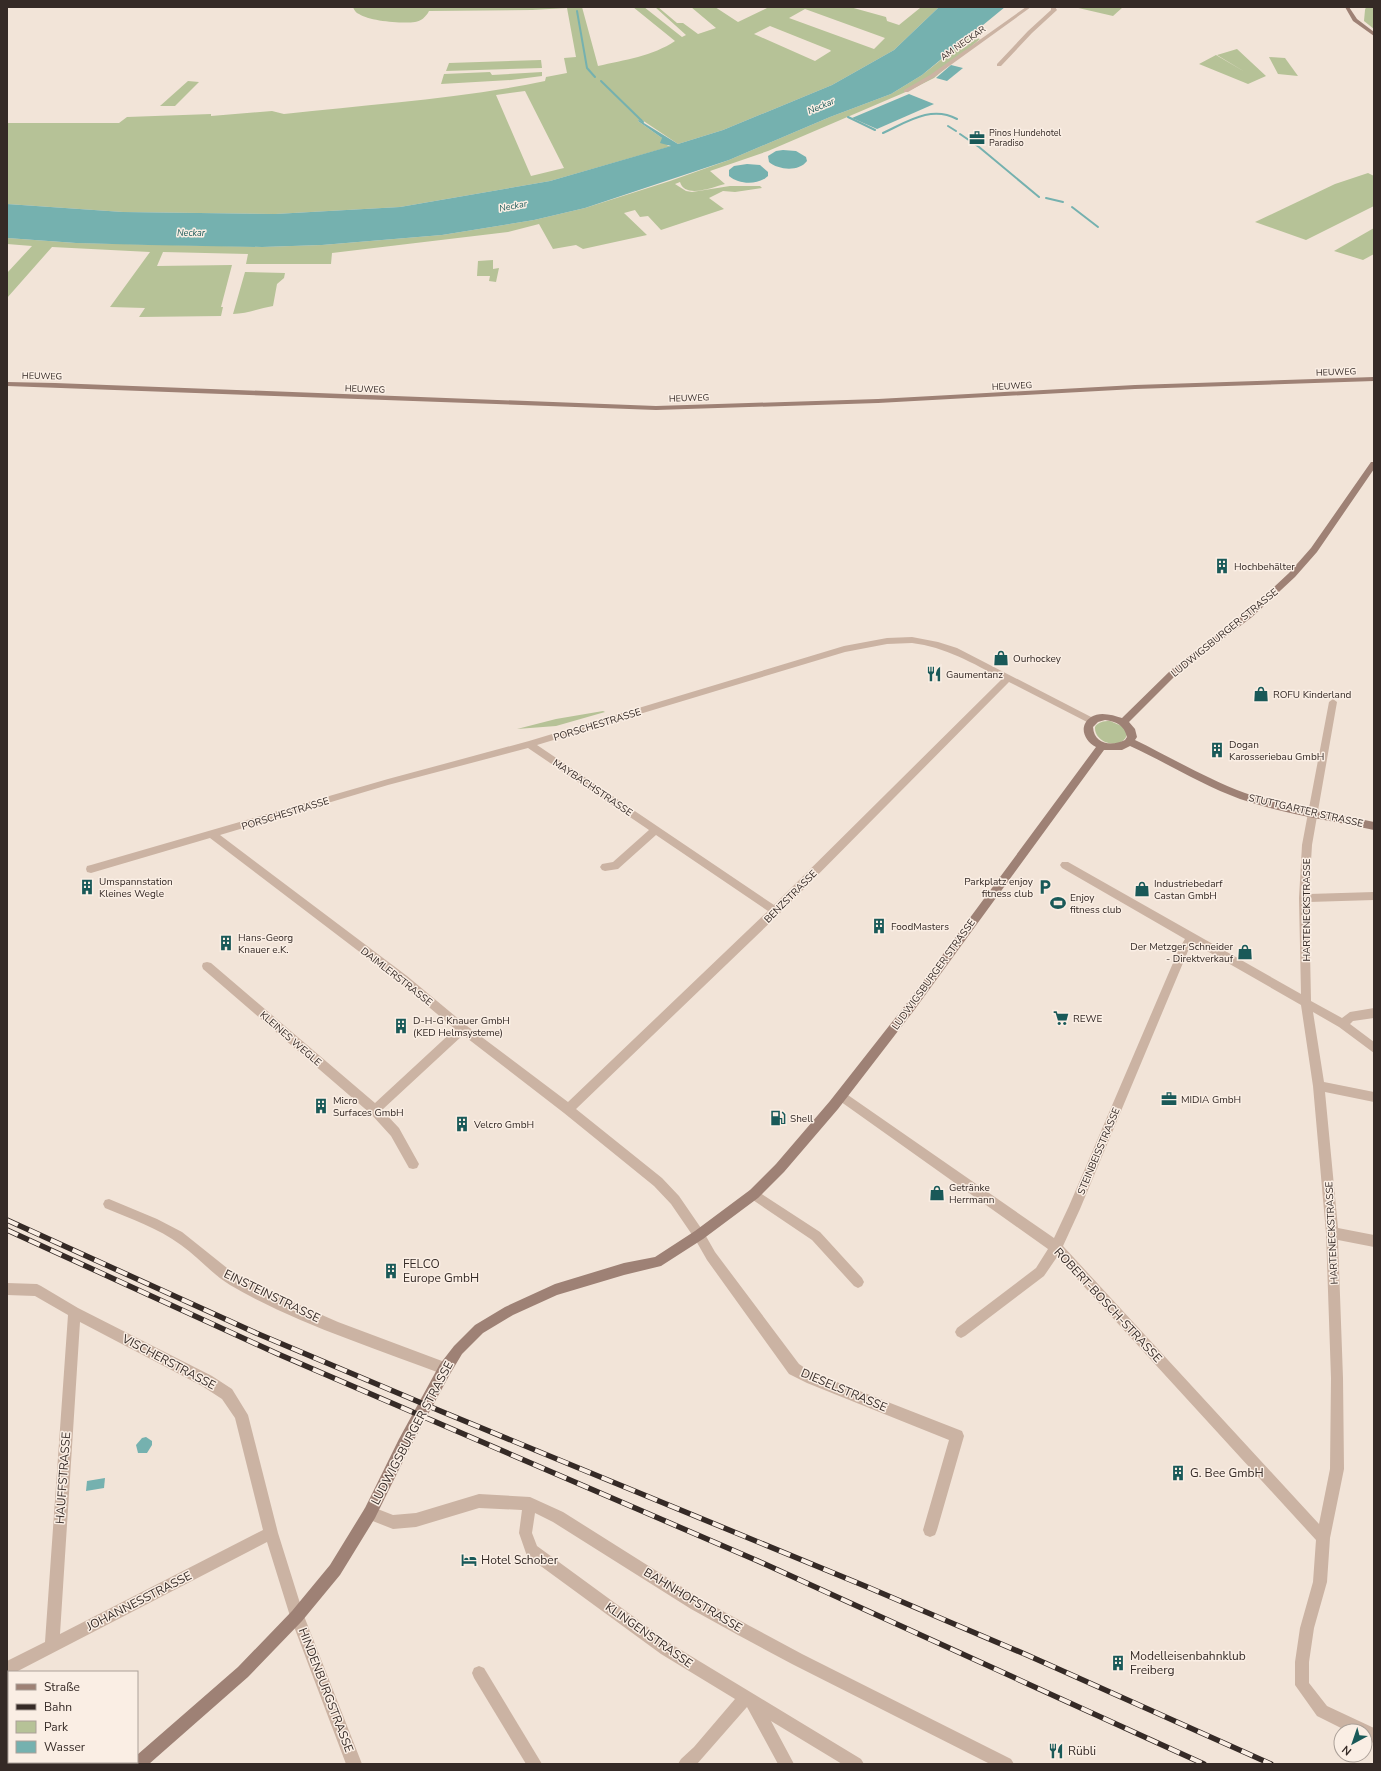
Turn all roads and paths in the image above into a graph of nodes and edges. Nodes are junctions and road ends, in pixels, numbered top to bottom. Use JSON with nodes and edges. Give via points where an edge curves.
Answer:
{"nodes":[{"id":1,"x":1029,"y":7,"type":"edge"},
{"id":2,"x":1053,"y":7,"type":"edge"},
{"id":3,"x":1347,"y":7,"type":"edge"},
{"id":4,"x":1374,"y":34,"type":"edge"},
{"id":5,"x":999,"y":65,"type":"dead end"},
{"id":6,"x":906,"y":91,"type":"dead end"},
{"id":7,"x":1373,"y":379,"type":"edge"},
{"id":8,"x":7,"y":384,"type":"edge"},
{"id":9,"x":1374,"y":464,"type":"edge"},
{"id":10,"x":1008,"y":678,"type":"junction"},
{"id":11,"x":1333,"y":702,"type":"dead end"},
{"id":12,"x":1092,"y":721,"type":"junction"},
{"id":13,"x":1123,"y":722,"type":"junction"},
{"id":14,"x":1130,"y":742,"type":"junction"},
{"id":15,"x":529,"y":744,"type":"junction"},
{"id":16,"x":1102,"y":746,"type":"junction"},
{"id":17,"x":1311,"y":814,"type":"junction"},
{"id":18,"x":1374,"y":826,"type":"edge"},
{"id":19,"x":656,"y":830,"type":"junction"},
{"id":20,"x":213,"y":835,"type":"junction"},
{"id":21,"x":1065,"y":865,"type":"dead end"},
{"id":22,"x":605,"y":867,"type":"dead end"},
{"id":23,"x":91,"y":869,"type":"dead end"},
{"id":24,"x":1374,"y":896,"type":"edge"},
{"id":25,"x":1304,"y":898,"type":"junction"},
{"id":26,"x":775,"y":911,"type":"junction"},
{"id":27,"x":1192,"y":937,"type":"junction"},
{"id":28,"x":207,"y":966,"type":"dead end"},
{"id":29,"x":1306,"y":1004,"type":"junction"},
{"id":30,"x":1374,"y":1013,"type":"edge"},
{"id":31,"x":1343,"y":1024,"type":"junction"},
{"id":32,"x":463,"y":1029,"type":"junction"},
{"id":33,"x":1374,"y":1048,"type":"edge"},
{"id":34,"x":1319,"y":1086,"type":"junction"},
{"id":35,"x":841,"y":1096,"type":"junction"},
{"id":36,"x":1374,"y":1097,"type":"edge"},
{"id":37,"x":568,"y":1109,"type":"junction"},
{"id":38,"x":375,"y":1110,"type":"junction"},
{"id":39,"x":413,"y":1164,"type":"dead end"},
{"id":40,"x":754,"y":1194,"type":"junction"},
{"id":41,"x":109,"y":1204,"type":"dead end"},
{"id":42,"x":1332,"y":1233,"type":"junction"},
{"id":43,"x":699,"y":1235,"type":"junction"},
{"id":44,"x":1374,"y":1241,"type":"edge"},
{"id":45,"x":1056,"y":1247,"type":"junction"},
{"id":46,"x":858,"y":1282,"type":"dead end"},
{"id":47,"x":7,"y":1289,"type":"edge"},
{"id":48,"x":74,"y":1312,"type":"junction"},
{"id":49,"x":961,"y":1332,"type":"dead end"},
{"id":50,"x":445,"y":1369,"type":"junction"},
{"id":51,"x":530,"y":1504,"type":"junction"},
{"id":52,"x":370,"y":1513,"type":"junction"},
{"id":53,"x":930,"y":1530,"type":"dead end"},
{"id":54,"x":272,"y":1533,"type":"junction"},
{"id":55,"x":1323,"y":1538,"type":"junction"},
{"id":56,"x":297,"y":1616,"type":"junction"},
{"id":57,"x":52,"y":1645,"type":"junction"},
{"id":58,"x":7,"y":1669,"type":"edge"},
{"id":59,"x":479,"y":1673,"type":"dead end"},
{"id":60,"x":749,"y":1700,"type":"junction"},
{"id":61,"x":1346,"y":1723,"type":"edge"},
{"id":62,"x":138,"y":1764,"type":"edge"},
{"id":63,"x":354,"y":1764,"type":"edge"},
{"id":64,"x":534,"y":1764,"type":"edge"},
{"id":65,"x":686,"y":1764,"type":"edge"},
{"id":66,"x":786,"y":1764,"type":"edge"},
{"id":67,"x":856,"y":1764,"type":"edge"},
{"id":68,"x":1006,"y":1764,"type":"edge"}],
"edges":[{"from":1,"to":6,"type":"street","name":"AM NECKAR","via":[[932,76]]},
{"from":2,"to":5,"type":"street","via":[[1054,10]]},
{"from":3,"to":4,"type":"street","via":[[1355,20]]},
{"from":7,"to":8,"type":"street","name":"HEUWEG","via":[[1135,387],[885,401],[656,408]]},
{"from":9,"to":13,"type":"street","name":"LUDWIGSBURGER STRASSE","via":[[1303,563],[1279,588],[1249,615],[1175,671]]},
{"from":10,"to":12,"type":"street","name":"PORSCHESTRASSE"},
{"from":10,"to":15,"type":"street","name":"PORSCHESTRASSE","via":[[936,643],[886,640],[844,649]]},
{"from":10,"to":26,"type":"street","name":"BENZSTRASSE"},
{"from":11,"to":17,"type":"street","name":"HARTENECKSTRASSE"},
{"from":12,"to":13,"type":"street","via":[[1105,717]]},
{"from":12,"to":16,"type":"street","via":[[1088,726],[1088,734]]},
{"from":13,"to":14,"type":"street","via":[[1132,734]]},
{"from":14,"to":16,"type":"street","via":[[1116,748]]},
{"from":14,"to":17,"type":"street","name":"STUTTGARTER STRASSE","via":[[1241,795]]},
{"from":15,"to":19,"type":"street","name":"MAYBACHSTRASSE"},
{"from":15,"to":20,"type":"street","name":"PORSCHESTRASSE","via":[[388,782]]},
{"from":16,"to":35,"type":"street","name":"LUDWIGSBURGER STRASSE","via":[[911,1006]]},
{"from":17,"to":18,"type":"street","name":"STUTTGARTER STRASSE"},
{"from":17,"to":25,"type":"street","name":"HARTENECKSTRASSE","via":[[1306,846]]},
{"from":19,"to":22,"type":"street","via":[[616,866]]},
{"from":19,"to":26,"type":"street","name":"MAYBACHSTRASSE"},
{"from":20,"to":23,"type":"street","name":"PORSCHESTRASSE"},
{"from":20,"to":32,"type":"street","name":"DAIMLERSTRASSE","via":[[403,979]]},
{"from":21,"to":27,"type":"street"},
{"from":24,"to":25,"type":"street"},
{"from":25,"to":29,"type":"street","name":"HARTENECKSTRASSE"},
{"from":26,"to":37,"type":"street","name":"BENZSTRASSE"},
{"from":27,"to":29,"type":"street"},
{"from":27,"to":45,"type":"street","name":"STEINBEISSTRASSE","via":[[1184,949]]},
{"from":28,"to":38,"type":"street","name":"KLEINES WEGLE"},
{"from":29,"to":31,"type":"street"},
{"from":29,"to":34,"type":"street","name":"HARTENECKSTRASSE"},
{"from":30,"to":31,"type":"street","via":[[1350,1017]]},
{"from":31,"to":33,"type":"street"},
{"from":32,"to":37,"type":"street","name":"DAIMLERSTRASSE"},
{"from":32,"to":38,"type":"street"},
{"from":34,"to":36,"type":"street"},
{"from":34,"to":42,"type":"street","name":"HARTENECKSTRASSE"},
{"from":35,"to":40,"type":"street","name":"LUDWIGSBURGER STRASSE","via":[[780,1168]]},
{"from":35,"to":45,"type":"street","name":"ROBERT-BOSCH-STRASSE"},
{"from":37,"to":43,"type":"street","name":"DAIMLERSTRASSE","via":[[658,1182],[675,1200]]},
{"from":38,"to":39,"type":"street","name":"KLEINES WEGLE","via":[[395,1132]]},
{"from":40,"to":43,"type":"street","name":"LUDWIGSBURGER STRASSE"},
{"from":40,"to":46,"type":"street","via":[[816,1236]]},
{"from":41,"to":50,"type":"street","name":"EINSTEINSTRASSE","via":[[178,1236],[234,1280],[284,1305]]},
{"from":42,"to":44,"type":"street"},
{"from":42,"to":55,"type":"street","name":"HARTENECKSTRASSE","via":[[1338,1378],[1337,1469]]},
{"from":43,"to":50,"type":"street","name":"LUDWIGSBURGER STRASSE","via":[[657,1262],[555,1290],[509,1311],[479,1330],[458,1350]]},
{"from":43,"to":53,"type":"street","name":"DIESELSTRASSE","via":[[711,1256],[794,1369],[807,1377],[957,1436]]},
{"from":45,"to":49,"type":"street","name":"STEINBEISSTRASSE","via":[[1040,1272]]},
{"from":45,"to":55,"type":"street","name":"ROBERT-BOSCH-STRASSE"},
{"from":47,"to":48,"type":"street","name":"VISCHERSTRASSE","via":[[37,1290]]},
{"from":48,"to":54,"type":"street","name":"VISCHERSTRASSE","via":[[227,1394],[241,1414]]},
{"from":48,"to":57,"type":"street","name":"HAUFFSTRASSE"},
{"from":50,"to":52,"type":"street","name":"LUDWIGSBURGER STRASSE"},
{"from":51,"to":52,"type":"street","name":"BAHNHOFSTRASSE","via":[[479,1501],[416,1520],[393,1522]]},
{"from":51,"to":60,"type":"street","name":"KLINGENSTRASSE","via":[[525,1539],[532,1551],[666,1649]]},
{"from":51,"to":68,"type":"street","name":"BAHNHOFSTRASSE","via":[[558,1517],[696,1604],[743,1630]]},
{"from":52,"to":56,"type":"street","name":"LUDWIGSBURGER STRASSE","via":[[335,1570]]},
{"from":54,"to":56,"type":"street","name":"VISCHERSTRASSE"},
{"from":54,"to":57,"type":"street","name":"JOHANNESSTRASSE"},
{"from":55,"to":61,"type":"street","name":"HARTENECKSTRASSE","via":[[1320,1582],[1307,1628],[1302,1662],[1302,1685],[1322,1711]]},
{"from":56,"to":62,"type":"street","name":"LUDWIGSBURGER STRASSE","via":[[243,1672]]},
{"from":56,"to":63,"type":"street","name":"HINDENBURGSTRASSE"},
{"from":57,"to":58,"type":"street","name":"JOHANNESSTRASSE"},
{"from":59,"to":64,"type":"street"},
{"from":60,"to":65,"type":"street"},
{"from":60,"to":66,"type":"street"},
{"from":60,"to":67,"type":"street","name":"KLINGENSTRASSE"}]}
